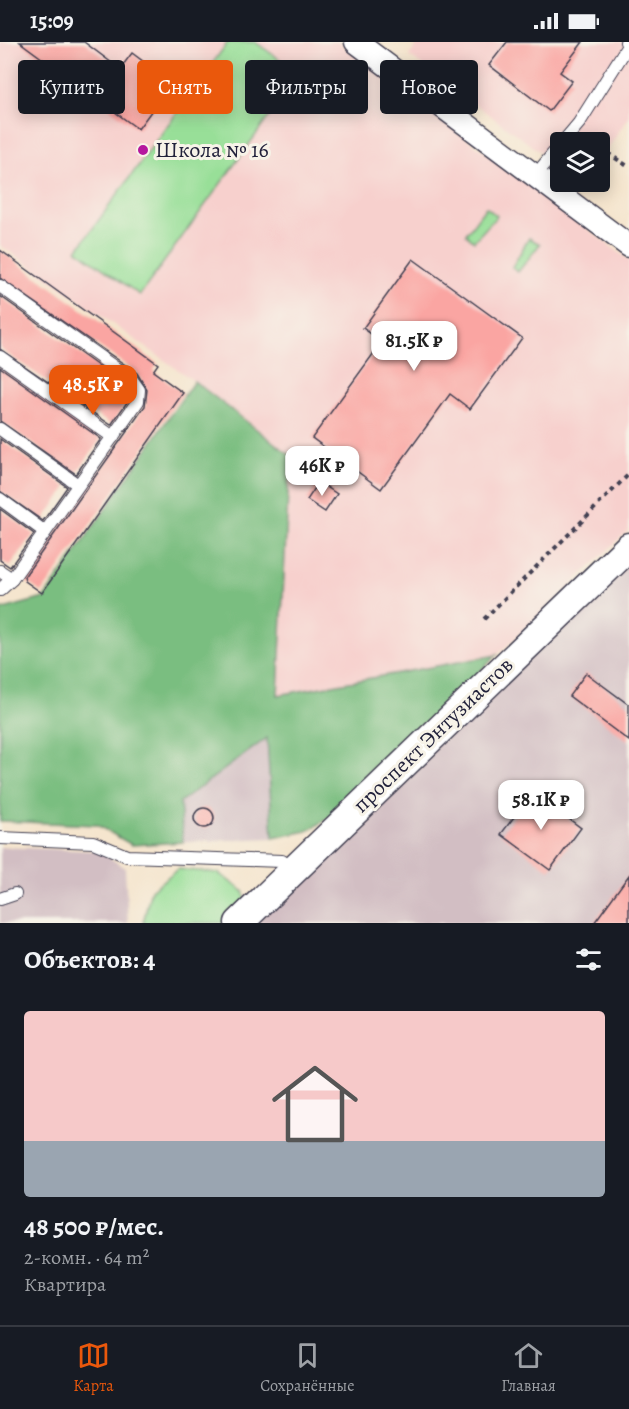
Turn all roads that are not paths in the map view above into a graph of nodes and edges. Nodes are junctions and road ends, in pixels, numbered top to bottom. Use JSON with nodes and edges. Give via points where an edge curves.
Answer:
{"nodes":[{"id":1,"x":356,"y":42,"type":"edge"},
{"id":2,"x":626,"y":42,"type":"edge"},
{"id":3,"x":571,"y":132,"type":"edge"},
{"id":4,"x":550,"y":158,"type":"edge"},
{"id":5,"x":536,"y":176,"type":"junction"},
{"id":6,"x":629,"y":246,"type":"edge"},
{"id":7,"x":0,"y":286,"type":"edge"},
{"id":8,"x":0,"y":357,"type":"edge"},
{"id":9,"x":0,"y":429,"type":"edge"},
{"id":10,"x":113,"y":436,"type":"junction"},
{"id":11,"x":78,"y":485,"type":"junction"},
{"id":12,"x":0,"y":499,"type":"edge"},
{"id":13,"x":45,"y":532,"type":"junction"},
{"id":14,"x":629,"y":547,"type":"edge"},
{"id":15,"x":0,"y":571,"type":"edge"},
{"id":16,"x":12,"y":579,"type":"junction"},
{"id":17,"x":0,"y":590,"type":"edge"},
{"id":18,"x":0,"y":838,"type":"edge"},
{"id":19,"x":292,"y":869,"type":"junction"},
{"id":20,"x":15,"y":894,"type":"dead end"},
{"id":21,"x":0,"y":899,"type":"edge"},
{"id":22,"x":239,"y":923,"type":"edge"}],
"edges":[{"from":1,"to":5,"type":"street"},
{"from":2,"to":3,"type":"lane"},
{"from":4,"to":5,"type":"lane"},
{"from":5,"to":6,"type":"street"},
{"from":7,"to":10,"type":"lane","via":[[132,380],[140,390],[138,401]]},
{"from":8,"to":10,"type":"lane"},
{"from":9,"to":11,"type":"lane"},
{"from":10,"to":11,"type":"lane"},
{"from":11,"to":13,"type":"lane"},
{"from":12,"to":13,"type":"lane"},
{"from":13,"to":16,"type":"lane"},
{"from":14,"to":19,"type":"street","name":"проспект Энтузиастов"},
{"from":15,"to":16,"type":"lane"},
{"from":16,"to":17,"type":"lane"},
{"from":18,"to":19,"type":"lane","via":[[93,842],[127,856],[282,861]]},
{"from":19,"to":22,"type":"street","name":"проспект Энтузиастов"},
{"from":20,"to":21,"type":"lane"}]}
